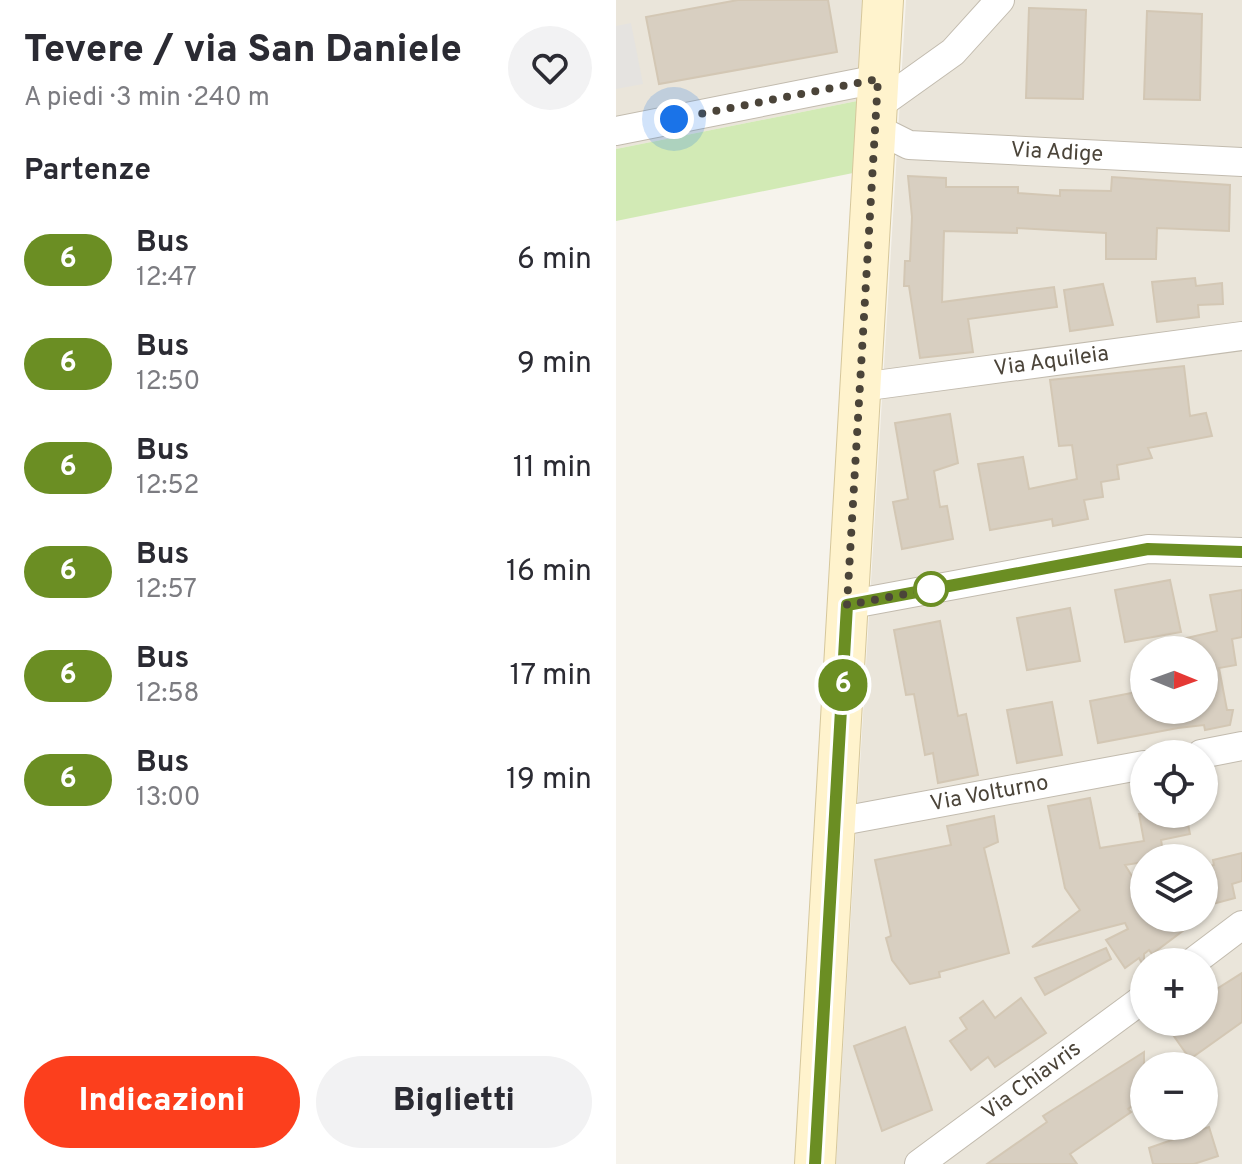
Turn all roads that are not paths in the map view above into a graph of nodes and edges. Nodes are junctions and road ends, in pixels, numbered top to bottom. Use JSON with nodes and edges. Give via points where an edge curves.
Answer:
{"nodes":[{"id":1,"x":883,"y":0,"type":"edge"},
{"id":2,"x":1000,"y":0,"type":"edge"},
{"id":3,"x":877,"y":105,"type":"junction"},
{"id":4,"x":616,"y":131,"type":"edge"},
{"id":5,"x":1242,"y":162,"type":"edge"},
{"id":6,"x":1242,"y":336,"type":"edge"},
{"id":7,"x":861,"y":387,"type":"junction"},
{"id":8,"x":1242,"y":552,"type":"edge"},
{"id":9,"x":847,"y":605,"type":"junction"},
{"id":10,"x":1242,"y":746,"type":"edge"},
{"id":11,"x":1218,"y":751,"type":"edge"},
{"id":12,"x":1130,"y":768,"type":"edge"},
{"id":13,"x":836,"y":822,"type":"junction"},
{"id":14,"x":1242,"y":925,"type":"edge"},
{"id":15,"x":1212,"y":948,"type":"edge"},
{"id":16,"x":1130,"y":1008,"type":"edge"},
{"id":17,"x":815,"y":1164,"type":"edge"},
{"id":18,"x":919,"y":1164,"type":"edge"}],
"edges":[{"from":1,"to":3,"type":"street"},
{"from":2,"to":3,"type":"street","via":[[953,52]]},
{"from":3,"to":4,"type":"street"},
{"from":3,"to":5,"type":"street","name":"Via Adige","via":[[909,145]]},
{"from":3,"to":7,"type":"street"},
{"from":6,"to":7,"type":"street","name":"Via Aquileia"},
{"from":7,"to":9,"type":"street"},
{"from":8,"to":9,"type":"street","via":[[1148,549]]},
{"from":9,"to":13,"type":"street"},
{"from":10,"to":11,"type":"street"},
{"from":12,"to":13,"type":"street","name":"Via Volturno"},
{"from":13,"to":17,"type":"street"},
{"from":14,"to":15,"type":"street"},
{"from":16,"to":18,"type":"street","name":"Via Chiavris"}]}
